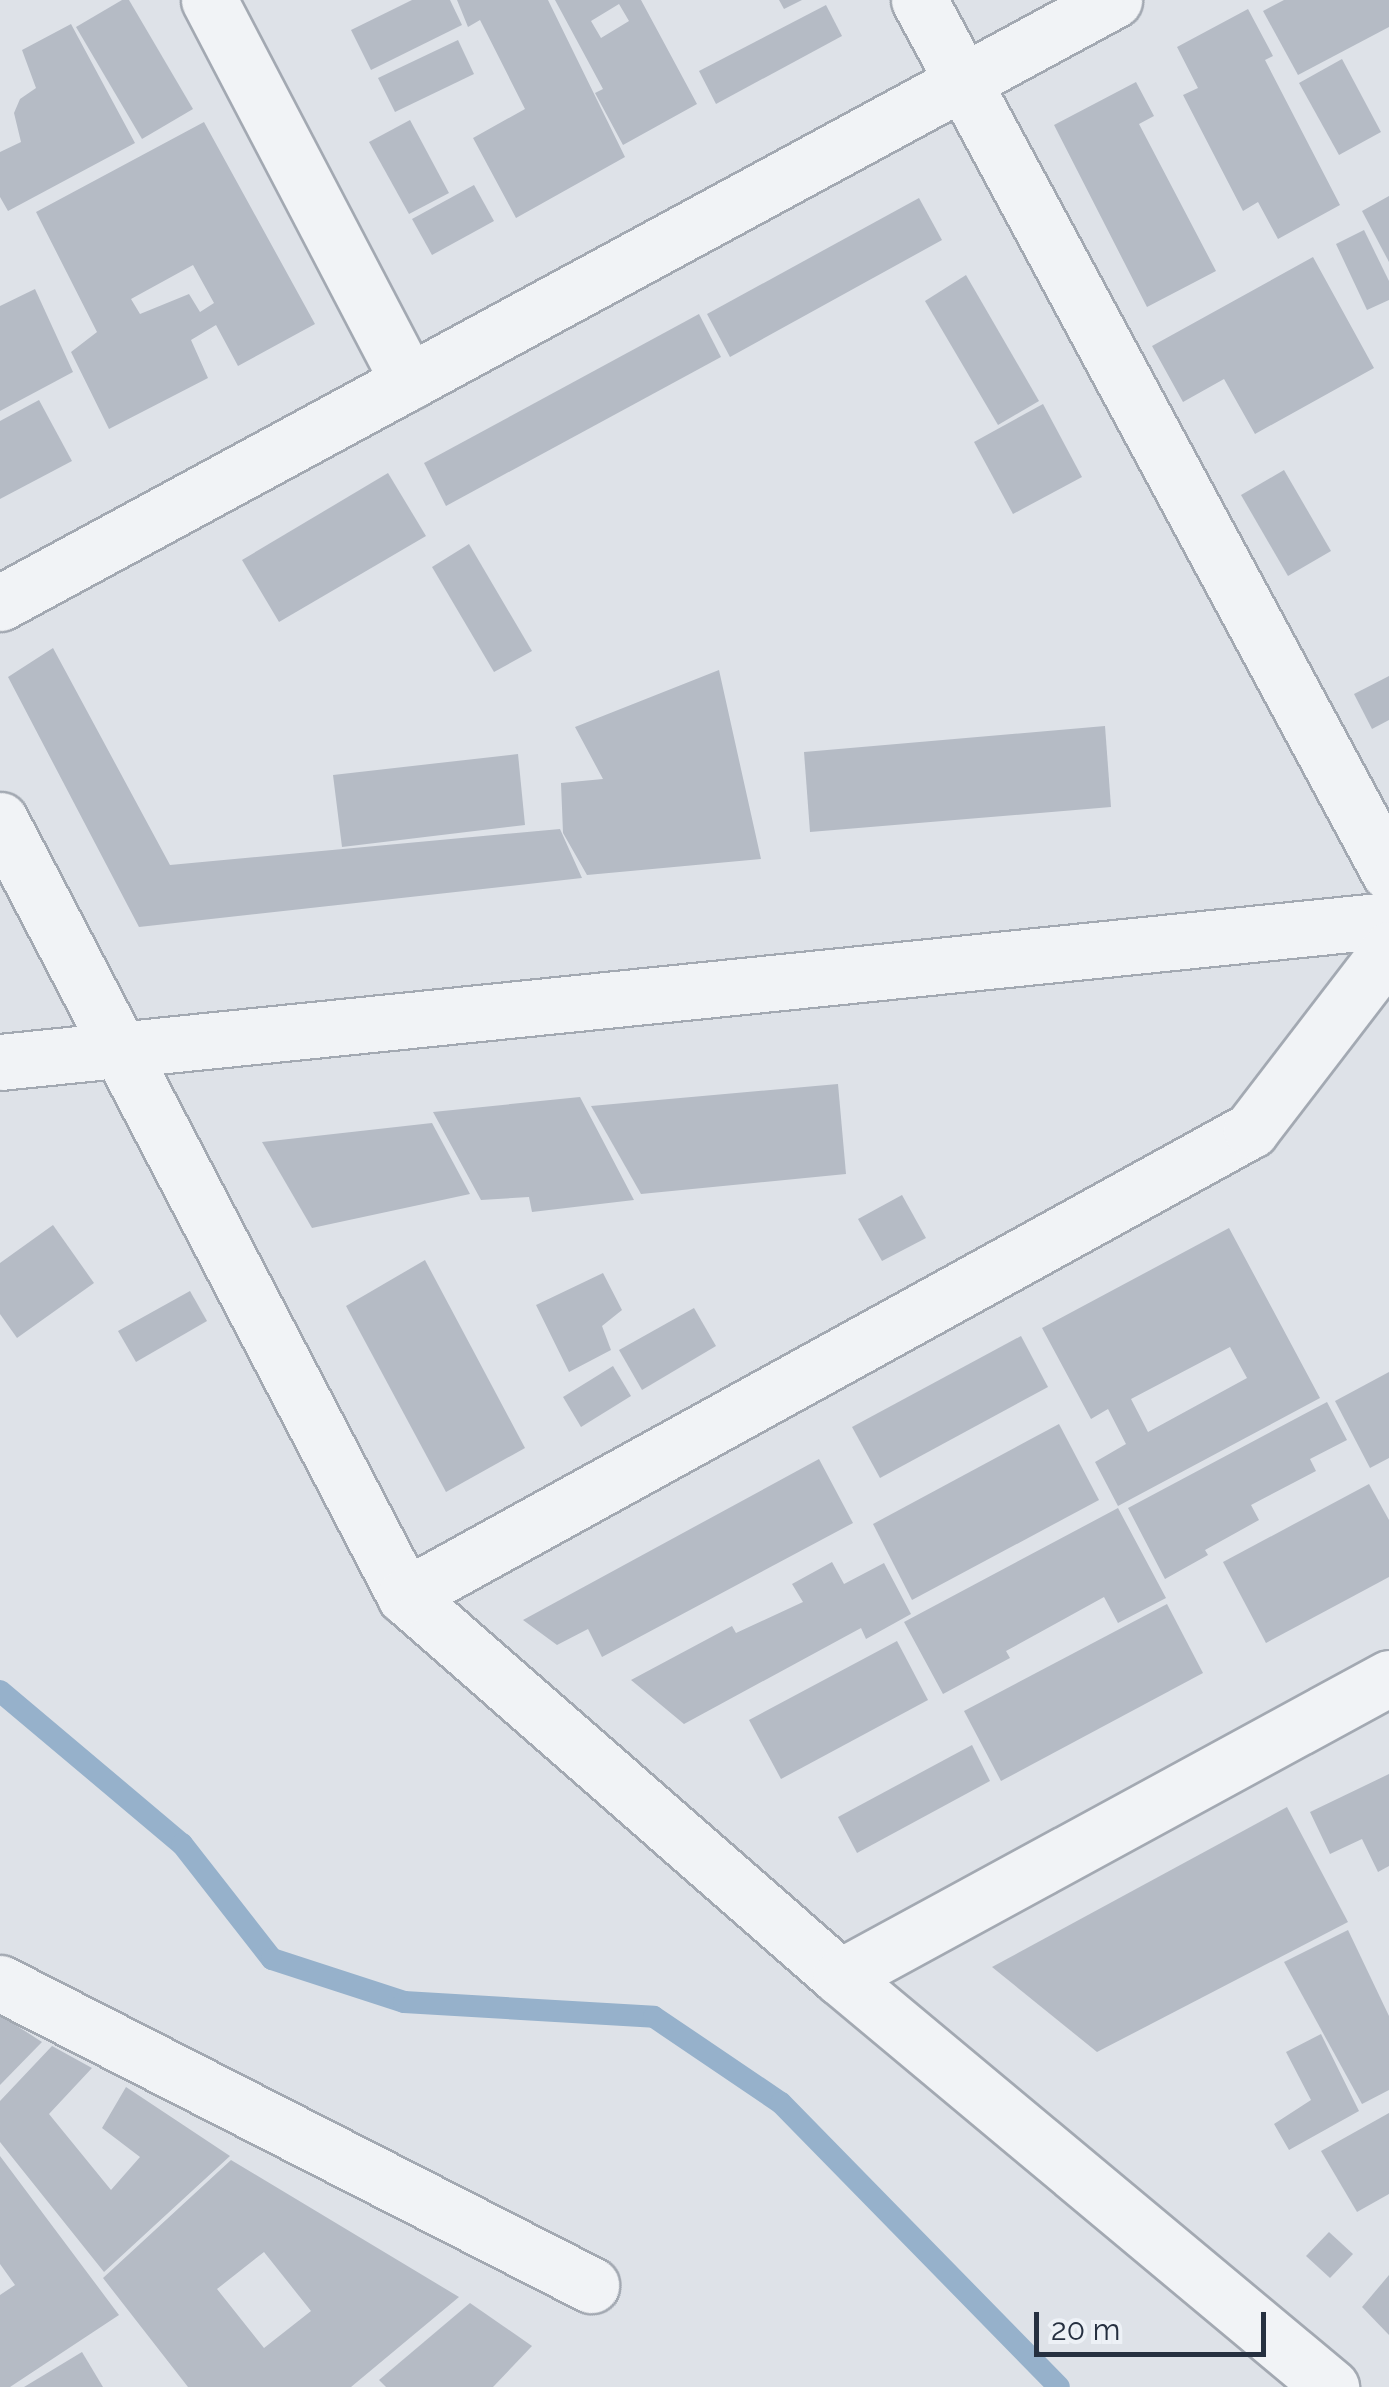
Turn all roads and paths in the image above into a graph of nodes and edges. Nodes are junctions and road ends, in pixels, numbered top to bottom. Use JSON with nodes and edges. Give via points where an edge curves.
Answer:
{"nodes":[{"id":1,"x":208,"y":0,"type":"edge"},
{"id":2,"x":919,"y":0,"type":"edge"},
{"id":3,"x":1114,"y":0,"type":"edge"},
{"id":4,"x":963,"y":82,"type":"junction"},
{"id":5,"x":409,"y":382,"type":"junction"},
{"id":6,"x":0,"y":602,"type":"edge"},
{"id":7,"x":0,"y":820,"type":"edge"},
{"id":8,"x":1389,"y":872,"type":"edge"},
{"id":9,"x":1389,"y":920,"type":"edge"},
{"id":10,"x":1389,"y":950,"type":"edge"},
{"id":11,"x":121,"y":1052,"type":"junction"},
{"id":12,"x":0,"y":1062,"type":"edge"},
{"id":13,"x":406,"y":1596,"type":"junction"},
{"id":14,"x":1389,"y":1678,"type":"edge"},
{"id":15,"x":840,"y":1977,"type":"junction"},
{"id":16,"x":0,"y":1983,"type":"edge"},
{"id":17,"x":591,"y":2285,"type":"dead end"},
{"id":18,"x":1331,"y":2387,"type":"edge"}],
"edges":[{"from":1,"to":5,"type":"street"},
{"from":2,"to":4,"type":"street"},
{"from":3,"to":4,"type":"street"},
{"from":4,"to":5,"type":"street"},
{"from":4,"to":8,"type":"street"},
{"from":5,"to":6,"type":"street"},
{"from":7,"to":11,"type":"street"},
{"from":9,"to":11,"type":"street"},
{"from":10,"to":13,"type":"street","via":[[1251,1130]]},
{"from":11,"to":12,"type":"street"},
{"from":11,"to":13,"type":"street"},
{"from":13,"to":15,"type":"street"},
{"from":14,"to":15,"type":"street"},
{"from":15,"to":18,"type":"street"},
{"from":16,"to":17,"type":"street"}]}
